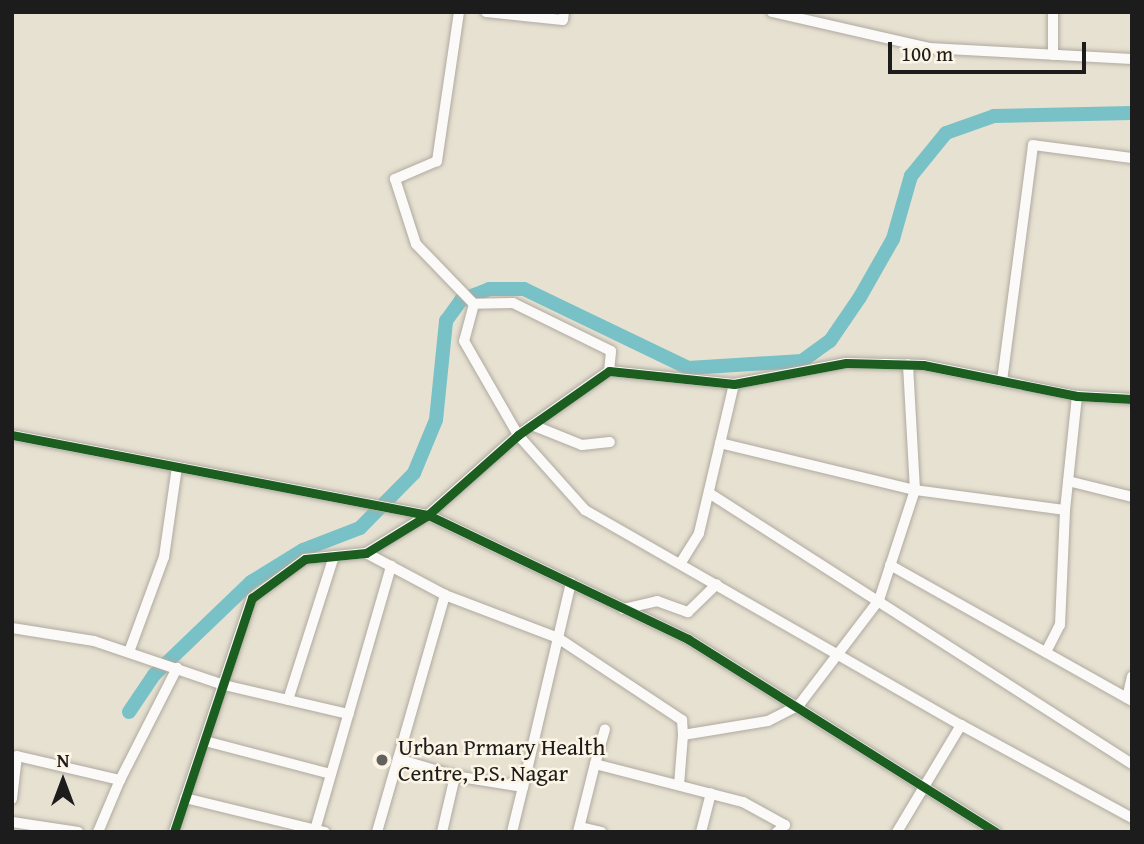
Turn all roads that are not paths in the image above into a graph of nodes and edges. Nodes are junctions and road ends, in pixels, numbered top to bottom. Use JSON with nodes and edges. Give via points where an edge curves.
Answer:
{"nodes":[{"id":1,"x":459,"y":12,"type":"edge"},
{"id":2,"x":486,"y":12,"type":"edge"},
{"id":3,"x":564,"y":12,"type":"edge"},
{"id":4,"x":772,"y":12,"type":"edge"},
{"id":5,"x":1053,"y":12,"type":"edge"},
{"id":6,"x":1053,"y":55,"type":"junction"},
{"id":7,"x":1132,"y":59,"type":"edge"},
{"id":8,"x":1132,"y":158,"type":"edge"},
{"id":9,"x":473,"y":303,"type":"junction"},
{"id":10,"x":908,"y":364,"type":"junction"},
{"id":11,"x":609,"y":371,"type":"junction"},
{"id":12,"x":1002,"y":381,"type":"junction"},
{"id":13,"x":734,"y":383,"type":"junction"},
{"id":14,"x":1077,"y":396,"type":"junction"},
{"id":15,"x":1132,"y":399,"type":"edge"},
{"id":16,"x":532,"y":425,"type":"junction"},
{"id":17,"x":12,"y":435,"type":"edge"},
{"id":18,"x":518,"y":435,"type":"junction"},
{"id":19,"x":610,"y":442,"type":"dead end"},
{"id":20,"x":720,"y":443,"type":"junction"},
{"id":21,"x":177,"y":467,"type":"junction"},
{"id":22,"x":1068,"y":481,"type":"junction"},
{"id":23,"x":915,"y":490,"type":"junction"},
{"id":24,"x":709,"y":493,"type":"junction"},
{"id":25,"x":1132,"y":497,"type":"edge"},
{"id":26,"x":1065,"y":510,"type":"junction"},
{"id":27,"x":428,"y":515,"type":"junction"},
{"id":28,"x":366,"y":553,"type":"junction"},
{"id":29,"x":334,"y":556,"type":"junction"},
{"id":30,"x":680,"y":564,"type":"junction"},
{"id":31,"x":890,"y":565,"type":"junction"},
{"id":32,"x":391,"y":566,"type":"junction"},
{"id":33,"x":571,"y":583,"type":"junction"},
{"id":34,"x":717,"y":584,"type":"junction"},
{"id":35,"x":446,"y":595,"type":"junction"},
{"id":36,"x":879,"y":600,"type":"junction"},
{"id":37,"x":623,"y":609,"type":"junction"},
{"id":38,"x":12,"y":628,"type":"edge"},
{"id":39,"x":558,"y":638,"type":"junction"},
{"id":40,"x":1046,"y":652,"type":"junction"},
{"id":41,"x":132,"y":653,"type":"junction"},
{"id":42,"x":839,"y":653,"type":"junction"},
{"id":43,"x":177,"y":668,"type":"junction"},
{"id":44,"x":1132,"y":677,"type":"edge"},
{"id":45,"x":224,"y":685,"type":"junction"},
{"id":46,"x":1129,"y":699,"type":"edge"},
{"id":47,"x":288,"y":700,"type":"junction"},
{"id":48,"x":799,"y":705,"type":"junction"},
{"id":49,"x":349,"y":714,"type":"junction"},
{"id":50,"x":961,"y":725,"type":"junction"},
{"id":51,"x":606,"y":729,"type":"dead end"},
{"id":52,"x":683,"y":735,"type":"junction"},
{"id":53,"x":205,"y":741,"type":"junction"},
{"id":54,"x":15,"y":756,"type":"edge"},
{"id":55,"x":398,"y":759,"type":"junction"},
{"id":56,"x":595,"y":764,"type":"junction"},
{"id":57,"x":1132,"y":764,"type":"edge"},
{"id":58,"x":331,"y":774,"type":"junction"},
{"id":59,"x":456,"y":776,"type":"junction"},
{"id":60,"x":120,"y":780,"type":"junction"},
{"id":61,"x":679,"y":785,"type":"junction"},
{"id":62,"x":523,"y":787,"type":"junction"},
{"id":63,"x":923,"y":787,"type":"junction"},
{"id":64,"x":711,"y":793,"type":"junction"},
{"id":65,"x":185,"y":798,"type":"junction"},
{"id":66,"x":12,"y":799,"type":"edge"},
{"id":67,"x":1132,"y":818,"type":"edge"},
{"id":68,"x":12,"y":822,"type":"edge"},
{"id":69,"x":781,"y":828,"type":"edge"},
{"id":70,"x":579,"y":830,"type":"edge"},
{"id":71,"x":320,"y":831,"type":"edge"},
{"id":72,"x":78,"y":832,"type":"edge"},
{"id":73,"x":98,"y":832,"type":"edge"},
{"id":74,"x":174,"y":832,"type":"edge"},
{"id":75,"x":377,"y":832,"type":"edge"},
{"id":76,"x":442,"y":832,"type":"edge"},
{"id":77,"x":512,"y":832,"type":"edge"},
{"id":78,"x":601,"y":832,"type":"edge"},
{"id":79,"x":701,"y":832,"type":"edge"},
{"id":80,"x":796,"y":832,"type":"edge"},
{"id":81,"x":897,"y":832,"type":"edge"},
{"id":82,"x":996,"y":832,"type":"edge"}],
"edges":[{"from":1,"to":9,"type":"street","via":[[437,162],[394,179],[416,244]]},
{"from":2,"to":3,"type":"street","via":[[563,20]]},
{"from":4,"to":6,"type":"street","via":[[929,48]]},
{"from":5,"to":6,"type":"street"},
{"from":6,"to":7,"type":"street"},
{"from":8,"to":12,"type":"street","via":[[1033,145]]},
{"from":9,"to":11,"type":"street","via":[[513,303],[611,351]]},
{"from":9,"to":18,"type":"street","via":[[464,341]]},
{"from":10,"to":12,"type":"street"},
{"from":10,"to":13,"type":"street","via":[[846,363]]},
{"from":10,"to":23,"type":"street"},
{"from":11,"to":13,"type":"street"},
{"from":11,"to":16,"type":"street"},
{"from":12,"to":14,"type":"street"},
{"from":13,"to":20,"type":"street"},
{"from":14,"to":15,"type":"street"},
{"from":14,"to":22,"type":"street"},
{"from":16,"to":18,"type":"street"},
{"from":16,"to":19,"type":"street","via":[[582,445]]},
{"from":17,"to":21,"type":"street"},
{"from":18,"to":27,"type":"street"},
{"from":18,"to":30,"type":"street","via":[[585,510]]},
{"from":20,"to":23,"type":"street"},
{"from":20,"to":24,"type":"street"},
{"from":21,"to":27,"type":"street"},
{"from":21,"to":41,"type":"street","via":[[164,557]]},
{"from":22,"to":25,"type":"street"},
{"from":22,"to":26,"type":"street"},
{"from":23,"to":26,"type":"street"},
{"from":23,"to":31,"type":"street"},
{"from":24,"to":30,"type":"street","via":[[699,533]]},
{"from":24,"to":36,"type":"street"},
{"from":26,"to":40,"type":"street","via":[[1060,625]]},
{"from":27,"to":28,"type":"street"},
{"from":27,"to":33,"type":"street"},
{"from":28,"to":29,"type":"street"},
{"from":28,"to":32,"type":"street"},
{"from":29,"to":45,"type":"street","via":[[305,559],[252,598]]},
{"from":29,"to":47,"type":"street"},
{"from":30,"to":34,"type":"street"},
{"from":31,"to":36,"type":"street"},
{"from":31,"to":40,"type":"street"},
{"from":32,"to":35,"type":"street"},
{"from":32,"to":49,"type":"street"},
{"from":33,"to":37,"type":"street"},
{"from":33,"to":39,"type":"street"},
{"from":34,"to":37,"type":"street","via":[[688,612],[657,601]]},
{"from":34,"to":42,"type":"street"},
{"from":35,"to":39,"type":"street"},
{"from":35,"to":55,"type":"street"},
{"from":36,"to":42,"type":"street"},
{"from":36,"to":57,"type":"street"},
{"from":37,"to":48,"type":"street"},
{"from":38,"to":41,"type":"street"},
{"from":39,"to":52,"type":"street","via":[[682,720]]},
{"from":39,"to":62,"type":"street"},
{"from":40,"to":46,"type":"street"},
{"from":41,"to":43,"type":"street"},
{"from":42,"to":48,"type":"street"},
{"from":42,"to":50,"type":"street"},
{"from":43,"to":45,"type":"street"},
{"from":43,"to":60,"type":"street"},
{"from":44,"to":46,"type":"street"},
{"from":45,"to":47,"type":"street"},
{"from":45,"to":53,"type":"street"},
{"from":47,"to":49,"type":"street"},
{"from":48,"to":52,"type":"street","via":[[768,722]]},
{"from":48,"to":63,"type":"street"},
{"from":49,"to":58,"type":"street"},
{"from":50,"to":63,"type":"street"},
{"from":50,"to":67,"type":"street"},
{"from":51,"to":56,"type":"street"},
{"from":52,"to":61,"type":"street"},
{"from":53,"to":58,"type":"street"},
{"from":53,"to":65,"type":"street"},
{"from":54,"to":60,"type":"street"},
{"from":54,"to":66,"type":"street"},
{"from":55,"to":59,"type":"street"},
{"from":55,"to":75,"type":"street"},
{"from":56,"to":61,"type":"street"},
{"from":56,"to":70,"type":"street"},
{"from":58,"to":71,"type":"street"},
{"from":59,"to":62,"type":"street"},
{"from":59,"to":76,"type":"street"},
{"from":60,"to":73,"type":"street"},
{"from":61,"to":64,"type":"street"},
{"from":62,"to":77,"type":"street"},
{"from":63,"to":81,"type":"street"},
{"from":63,"to":82,"type":"street"},
{"from":64,"to":69,"type":"street","via":[[743,802]]},
{"from":64,"to":79,"type":"street"},
{"from":65,"to":71,"type":"street"},
{"from":65,"to":74,"type":"street"},
{"from":68,"to":72,"type":"street"},
{"from":69,"to":80,"type":"street"},
{"from":70,"to":78,"type":"street"}]}
